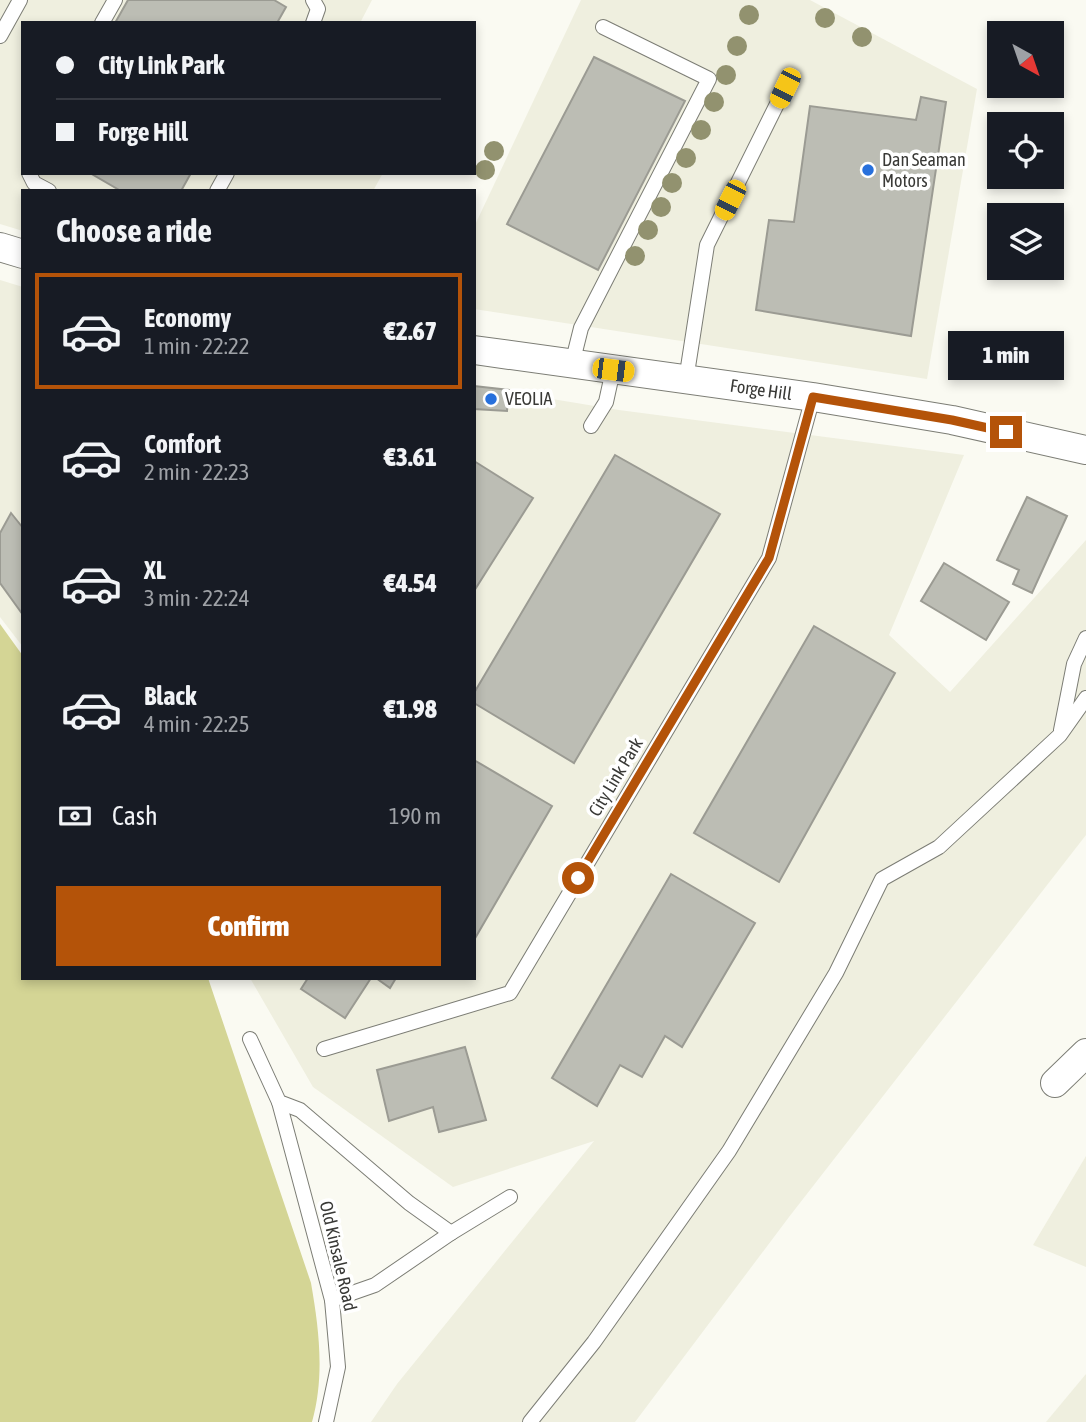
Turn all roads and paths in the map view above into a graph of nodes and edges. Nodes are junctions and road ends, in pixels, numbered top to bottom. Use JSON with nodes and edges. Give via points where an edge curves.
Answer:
{"nodes":[{"id":1,"x":20,"y":0,"type":"edge"},
{"id":2,"x":115,"y":0,"type":"edge"},
{"id":3,"x":313,"y":0,"type":"edge"},
{"id":4,"x":103,"y":21,"type":"edge"},
{"id":5,"x":314,"y":21,"type":"edge"},
{"id":6,"x":603,"y":27,"type":"dead end"},
{"id":7,"x":0,"y":36,"type":"edge"},
{"id":8,"x":785,"y":88,"type":"dead end"},
{"id":9,"x":30,"y":175,"type":"edge"},
{"id":10,"x":45,"y":189,"type":"edge"},
{"id":11,"x":0,"y":247,"type":"edge"},
{"id":12,"x":21,"y":253,"type":"edge"},
{"id":13,"x":476,"y":350,"type":"edge"},
{"id":14,"x":572,"y":365,"type":"junction"},
{"id":15,"x":613,"y":370,"type":"junction"},
{"id":16,"x":686,"y":380,"type":"junction"},
{"id":17,"x":813,"y":397,"type":"junction"},
{"id":18,"x":591,"y":426,"type":"dead end"},
{"id":19,"x":1086,"y":450,"type":"edge"},
{"id":20,"x":1086,"y":638,"type":"edge"},
{"id":21,"x":1086,"y":698,"type":"edge"},
{"id":22,"x":1060,"y":734,"type":"junction"},
{"id":23,"x":250,"y":1039,"type":"dead end"},
{"id":24,"x":324,"y":1049,"type":"dead end"},
{"id":25,"x":1086,"y":1053,"type":"edge"},
{"id":26,"x":1055,"y":1083,"type":"dead end"},
{"id":27,"x":279,"y":1102,"type":"junction"},
{"id":28,"x":510,"y":1197,"type":"dead end"},
{"id":29,"x":451,"y":1233,"type":"junction"},
{"id":30,"x":332,"y":1300,"type":"junction"},
{"id":31,"x":326,"y":1422,"type":"edge"},
{"id":32,"x":530,"y":1422,"type":"edge"}],
"edges":[{"from":1,"to":7,"type":"lane"},
{"from":2,"to":4,"type":"lane"},
{"from":3,"to":5,"type":"lane","via":[[318,9]]},
{"from":6,"to":14,"type":"lane","via":[[709,79],[581,328]]},
{"from":8,"to":16,"type":"lane","via":[[707,245]]},
{"from":9,"to":10,"type":"lane"},
{"from":11,"to":12,"type":"street"},
{"from":13,"to":14,"type":"street","name":"Forge Hill"},
{"from":14,"to":15,"type":"street","name":"Forge Hill"},
{"from":15,"to":16,"type":"street","name":"Forge Hill"},
{"from":15,"to":18,"type":"lane","via":[[606,402]]},
{"from":16,"to":17,"type":"street","name":"Forge Hill"},
{"from":17,"to":19,"type":"street","name":"Forge Hill","via":[[952,420]]},
{"from":17,"to":24,"type":"lane","name":"City Link Park","via":[[769,558],[510,993]]},
{"from":20,"to":22,"type":"lane","via":[[1074,664]]},
{"from":21,"to":22,"type":"lane"},
{"from":22,"to":32,"type":"lane","via":[[939,846],[882,879],[836,973],[729,1151],[594,1342]]},
{"from":23,"to":27,"type":"lane","name":"Old Kinsale Road"},
{"from":25,"to":26,"type":"street"},
{"from":27,"to":29,"type":"lane","via":[[300,1110]]},
{"from":27,"to":30,"type":"lane","name":"Old Kinsale Road"},
{"from":28,"to":29,"type":"lane"},
{"from":29,"to":30,"type":"lane","via":[[374,1284]]},
{"from":30,"to":31,"type":"lane","name":"Old Kinsale Road","via":[[338,1367]]}]}
